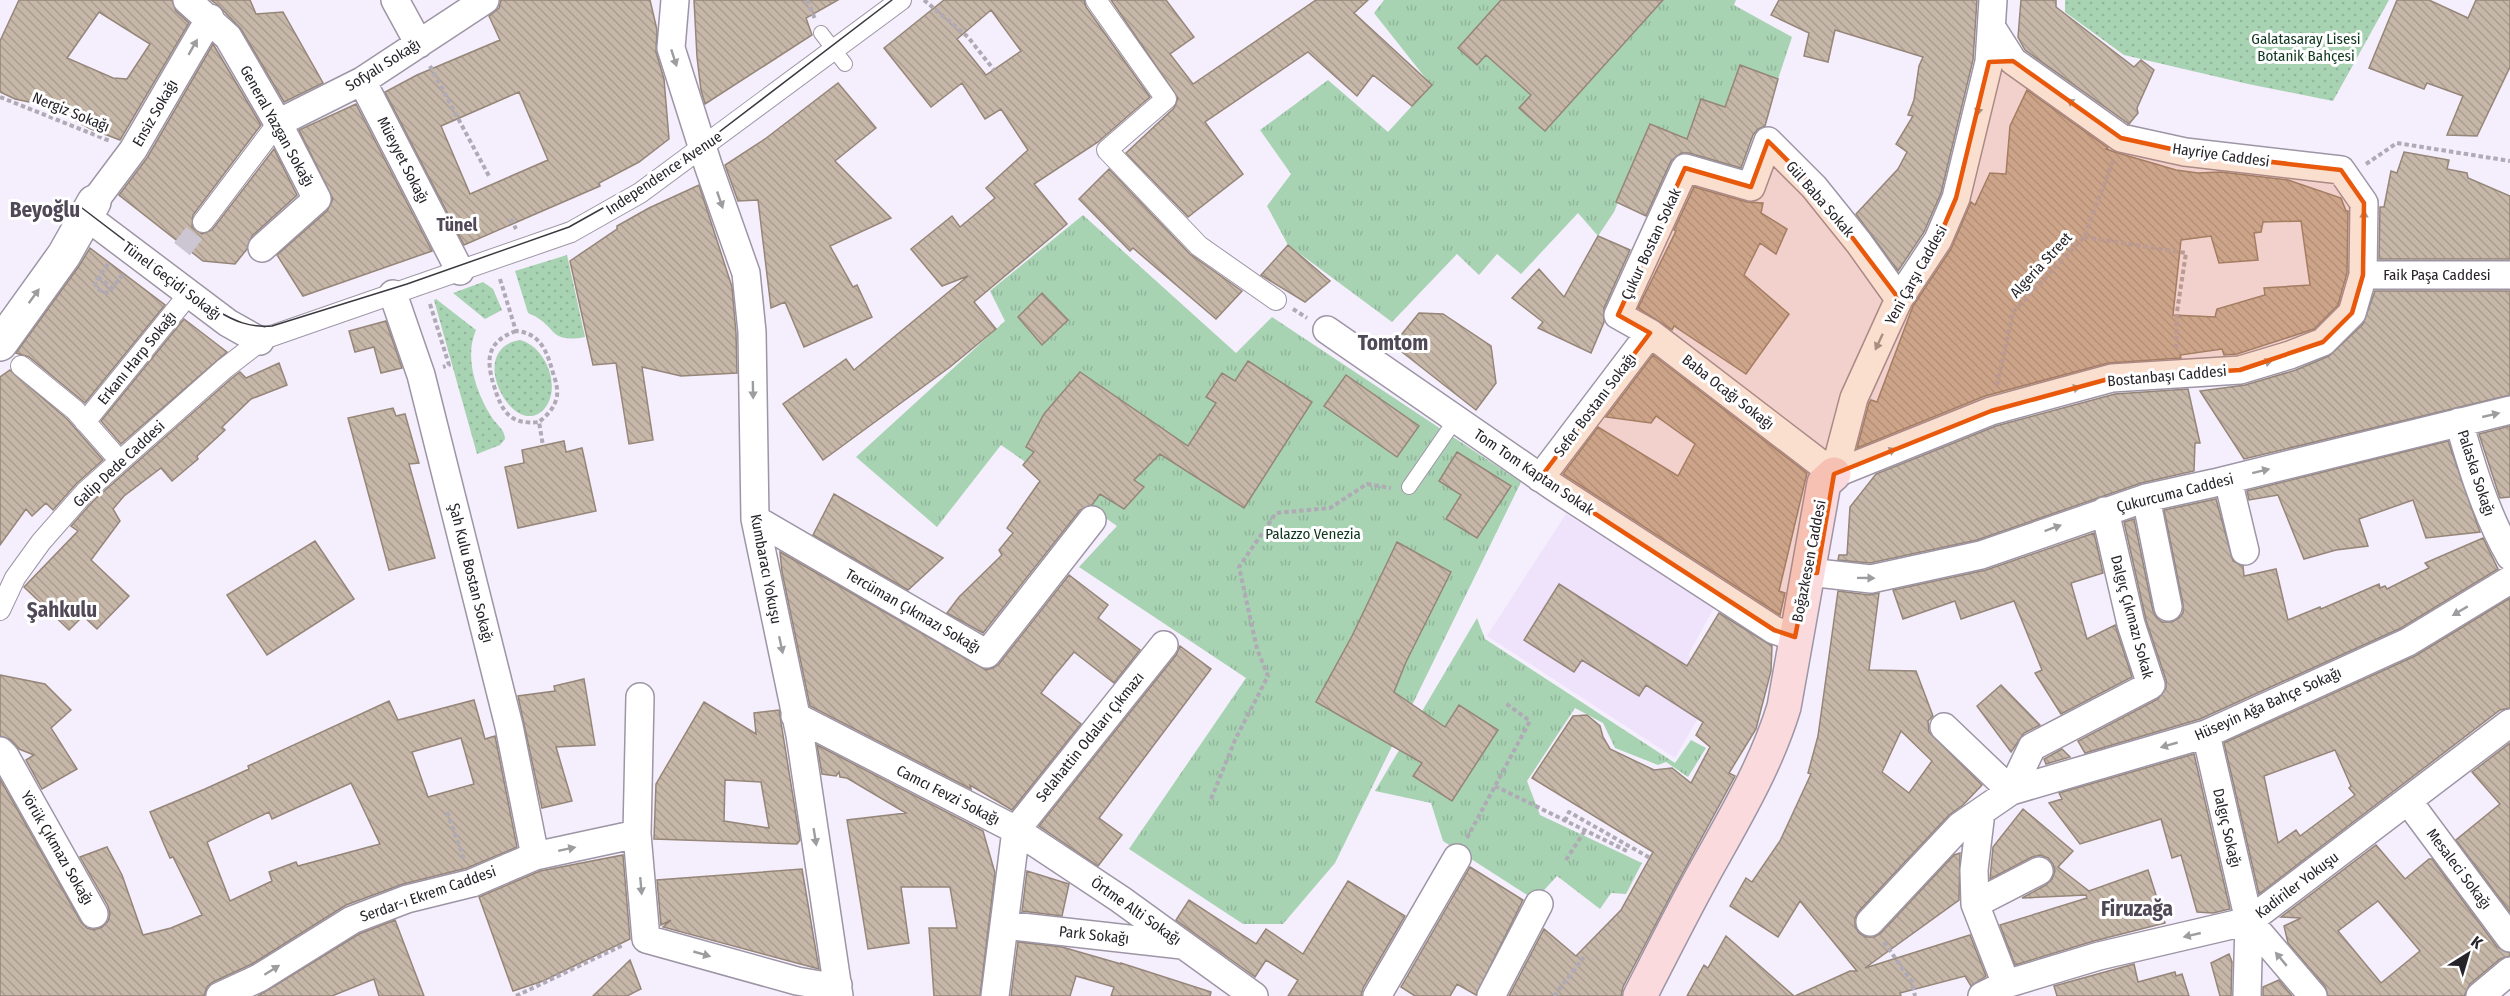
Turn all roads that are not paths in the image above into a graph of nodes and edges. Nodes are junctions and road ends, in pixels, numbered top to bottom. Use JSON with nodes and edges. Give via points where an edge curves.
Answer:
{"nodes":[{"id":1,"x":187,"y":0,"type":"edge"},
{"id":2,"x":395,"y":0,"type":"edge"},
{"id":3,"x":484,"y":0,"type":"edge"},
{"id":4,"x":675,"y":0,"type":"edge"},
{"id":5,"x":900,"y":0,"type":"edge"},
{"id":6,"x":1096,"y":0,"type":"edge"},
{"id":7,"x":1993,"y":0,"type":"edge"},
{"id":8,"x":210,"y":18,"type":"junction"},
{"id":9,"x":821,"y":33,"type":"dead end"},
{"id":10,"x":419,"y":44,"type":"junction"},
{"id":11,"x":839,"y":58,"type":"junction"},
{"id":12,"x":2001,"y":62,"type":"junction"},
{"id":13,"x":362,"y":81,"type":"junction"},
{"id":14,"x":278,"y":123,"type":"junction"},
{"id":15,"x":702,"y":146,"type":"junction"},
{"id":16,"x":1751,"y":187,"type":"joint"},
{"id":17,"x":90,"y":209,"type":"junction"},
{"id":18,"x":203,"y":222,"type":"tunnel mouth"},
{"id":19,"x":262,"y":248,"type":"dead end"},
{"id":20,"x":460,"y":271,"type":"junction"},
{"id":21,"x":2363,"y":275,"type":"junction"},
{"id":22,"x":2510,"y":275,"type":"edge"},
{"id":23,"x":189,"y":294,"type":"junction"},
{"id":24,"x":393,"y":294,"type":"junction"},
{"id":25,"x":1899,"y":299,"type":"junction"},
{"id":26,"x":1276,"y":300,"type":"road end"},
{"id":27,"x":1618,"y":315,"type":"joint"},
{"id":28,"x":1327,"y":330,"type":"road end"},
{"id":29,"x":1650,"y":333,"type":"junction"},
{"id":30,"x":261,"y":340,"type":"junction"},
{"id":31,"x":11,"y":355,"type":"edge"},
{"id":32,"x":2510,"y":410,"type":"edge"},
{"id":33,"x":1456,"y":419,"type":"junction"},
{"id":34,"x":85,"y":422,"type":"junction"},
{"id":35,"x":2459,"y":422,"type":"junction"},
{"id":36,"x":120,"y":461,"type":"junction"},
{"id":37,"x":1834,"y":474,"type":"junction"},
{"id":38,"x":1540,"y":478,"type":"junction"},
{"id":39,"x":2228,"y":480,"type":"junction"},
{"id":40,"x":1409,"y":487,"type":"road end"},
{"id":41,"x":2146,"y":498,"type":"junction"},
{"id":42,"x":2105,"y":511,"type":"junction"},
{"id":43,"x":755,"y":519,"type":"junction"},
{"id":44,"x":1092,"y":520,"type":"dead end"},
{"id":45,"x":2245,"y":551,"type":"dead end"},
{"id":46,"x":2510,"y":556,"type":"edge"},
{"id":47,"x":1812,"y":573,"type":"junction"},
{"id":48,"x":2510,"y":580,"type":"edge"},
{"id":49,"x":2168,"y":607,"type":"dead end"},
{"id":50,"x":0,"y":610,"type":"edge"},
{"id":51,"x":1795,"y":637,"type":"junction"},
{"id":52,"x":1164,"y":645,"type":"dead end"},
{"id":53,"x":640,"y":697,"type":"dead end"},
{"id":54,"x":795,"y":716,"type":"junction"},
{"id":55,"x":2510,"y":723,"type":"edge"},
{"id":56,"x":1944,"y":727,"type":"dead end"},
{"id":57,"x":2206,"y":734,"type":"junction"},
{"id":58,"x":0,"y":751,"type":"edge"},
{"id":59,"x":2011,"y":791,"type":"junction"},
{"id":60,"x":2408,"y":801,"type":"junction"},
{"id":61,"x":1981,"y":812,"type":"junction"},
{"id":62,"x":1016,"y":830,"type":"junction"},
{"id":63,"x":637,"y":834,"type":"junction"},
{"id":64,"x":535,"y":856,"type":"junction"},
{"id":65,"x":1456,"y":858,"type":"road end"},
{"id":66,"x":2039,"y":871,"type":"dead end"},
{"id":67,"x":1539,"y":904,"type":"dead end"},
{"id":68,"x":1975,"y":904,"type":"junction"},
{"id":69,"x":94,"y":914,"type":"dead end"},
{"id":70,"x":2249,"y":921,"type":"junction"},
{"id":71,"x":1870,"y":922,"type":"road end"},
{"id":72,"x":1004,"y":925,"type":"junction"},
{"id":73,"x":2510,"y":938,"type":"edge"},
{"id":74,"x":1184,"y":945,"type":"junction"},
{"id":75,"x":2510,"y":971,"type":"edge"},
{"id":76,"x":2006,"y":984,"type":"junction"},
{"id":77,"x":838,"y":991,"type":"edge"},
{"id":78,"x":1387,"y":992,"type":"edge"},
{"id":79,"x":220,"y":996,"type":"edge"},
{"id":80,"x":995,"y":996,"type":"edge"},
{"id":81,"x":1254,"y":996,"type":"edge"},
{"id":82,"x":1491,"y":996,"type":"edge"},
{"id":83,"x":1640,"y":996,"type":"edge"},
{"id":84,"x":1655,"y":996,"type":"edge"},
{"id":85,"x":1982,"y":996,"type":"edge"},
{"id":86,"x":2247,"y":996,"type":"edge"},
{"id":87,"x":2313,"y":996,"type":"edge"},
{"id":88,"x":2480,"y":996,"type":"edge"}],
"edges":[{"from":1,"to":8,"type":"street","name":"General Yazgan Sokağı"},
{"from":2,"to":10,"type":"street"},
{"from":3,"to":10,"type":"street","name":"Sofyalı Sokağı"},
{"from":4,"to":15,"type":"street","name":"Kumbaracı Yokuşu","one_way":true,"via":[[671,48]]},
{"from":5,"to":11,"type":"street","name":"Independence Avenue"},
{"from":6,"to":26,"type":"street","via":[[1166,99],[1107,150],[1198,246]]},
{"from":7,"to":12,"type":"street","name":"Yeni Çarşı Caddesi","via":[[1992,28]]},
{"from":8,"to":14,"type":"street","name":"General Yazgan Sokağı","via":[[228,37]]},
{"from":17,"to":8,"type":"street","name":"Ensiz Sokağı","one_way":true,"via":[[134,150]]},
{"from":9,"to":11,"type":"lane"},
{"from":10,"to":13,"type":"street","name":"Sofyalı Sokağı"},
{"from":11,"to":15,"type":"street","name":"Independence Avenue"},
{"from":21,"to":12,"type":"street","name":"Hayriye Caddesi","one_way":true,"via":[[2364,203],[2341,170],[2185,152],[2121,138]]},
{"from":12,"to":25,"type":"street","name":"Yeni Çarşı Caddesi","one_way":true,"via":[[1938,240]]},
{"from":13,"to":14,"type":"street","name":"Sofyalı Sokağı"},
{"from":13,"to":20,"type":"street","name":"Müeyyet Sokağı"},
{"from":14,"to":18,"type":"street"},
{"from":14,"to":19,"type":"street","name":"General Yazgan Sokağı","via":[[317,199]]},
{"from":15,"to":20,"type":"street","name":"Independence Avenue","via":[[640,193],[571,232]]},
{"from":15,"to":43,"type":"street","name":"Kumbaracı Yokuşu","one_way":true,"via":[[746,273],[752,332]]},
{"from":16,"to":25,"type":"street","name":"Gül Baba Sokak","via":[[1768,141],[1820,195]]},
{"from":16,"to":27,"type":"street","name":"Çukur Bostan Sokak","via":[[1685,168]]},
{"from":17,"to":23,"type":"street","name":"Tünel Geçidi Sokağı"},
{"from":31,"to":17,"type":"street","one_way":true},
{"from":20,"to":24,"type":"street","name":"Independence Avenue"},
{"from":21,"to":22,"type":"street","name":"Faik Paşa Caddesi"},
{"from":37,"to":21,"type":"street","name":"Bostanbaşı Caddesi","one_way":true,"via":[[1991,411],[2112,378],[2240,370],[2290,356],[2323,342],[2352,313]]},
{"from":23,"to":30,"type":"street","name":"Tünel Geçidi Sokağı","via":[[228,323]]},
{"from":23,"to":34,"type":"street","name":"Erkanı Harp Sokağı"},
{"from":24,"to":30,"type":"street","name":"Independence Avenue"},
{"from":24,"to":64,"type":"street","name":"Şah Kulu Bostan Sokağı","via":[[421,375],[509,726]]},
{"from":25,"to":37,"type":"street","name":"Yeni Çarşı Caddesi","one_way":true,"via":[[1854,398]]},
{"from":27,"to":29,"type":"street","name":"Baba Ocağı Sokağı"},
{"from":28,"to":33,"type":"street","name":"Tom Tom Kaptan Sokak"},
{"from":29,"to":37,"type":"street","name":"Baba Ocağı Sokağı"},
{"from":29,"to":38,"type":"street","name":"Sefer Bostanı Sokağı"},
{"from":30,"to":36,"type":"street","name":"Galip Dede Caddesi"},
{"from":31,"to":34,"type":"street"},
{"from":35,"to":32,"type":"street","name":"Çukurcuma Caddesi","one_way":true},
{"from":33,"to":38,"type":"street","name":"Tom Tom Kaptan Sokak"},
{"from":33,"to":40,"type":"lane"},
{"from":34,"to":36,"type":"street"},
{"from":39,"to":35,"type":"street","name":"Çukurcuma Caddesi","one_way":true},
{"from":35,"to":46,"type":"street","name":"Palaska Sokağı","via":[[2496,532]]},
{"from":36,"to":50,"type":"street","name":"Galip Dede Caddesi","via":[[85,492],[41,542],[15,578]]},
{"from":37,"to":47,"type":"main road","name":"Boğazkesen Caddesi","via":[[1836,484]]},
{"from":38,"to":51,"type":"street","name":"Tom Tom Kaptan Sokak","via":[[1774,630]]},
{"from":39,"to":41,"type":"street","name":"Çukurcuma Caddesi"},
{"from":39,"to":45,"type":"street"},
{"from":41,"to":42,"type":"street","name":"Çukurcuma Caddesi"},
{"from":41,"to":49,"type":"street"},
{"from":47,"to":42,"type":"street","name":"Çukurcuma Caddesi","one_way":true,"via":[[1872,579],[1982,555]]},
{"from":42,"to":59,"type":"street","name":"Dalgıç Çıkmazı Sokak","via":[[2151,685],[2031,747]]},
{"from":43,"to":44,"type":"street","name":"Tercüman Çıkmazı Sokağı","via":[[987,654]]},
{"from":43,"to":54,"type":"street","name":"Kumbaracı Yokuşu","one_way":true},
{"from":47,"to":51,"type":"main road","name":"Boğazkesen Caddesi"},
{"from":47,"to":84,"type":"main road","name":"Boğazkesen Caddesi","via":[[1799,689],[1790,731]]},
{"from":48,"to":57,"type":"street","name":"Hüseyin Ağa Bahçe Sokağı","one_way":true,"via":[[2408,642]]},
{"from":51,"to":83,"type":"main road","name":"Boğazkesen Caddesi","via":[[1784,707],[1775,735],[1748,794]]},
{"from":52,"to":62,"type":"street","name":"Selahattin Odaları Çıkmazı"},
{"from":53,"to":63,"type":"street"},
{"from":54,"to":62,"type":"street","name":"Camcı Fevzi Sokağı"},
{"from":54,"to":77,"type":"street","name":"Kumbaracı Yokuşu","one_way":true},
{"from":55,"to":60,"type":"street","name":"Kadiriler Yokuşu"},
{"from":56,"to":59,"type":"street"},
{"from":57,"to":59,"type":"street","name":"Hüseyin Ağa Bahçe Sokağı","one_way":true},
{"from":57,"to":70,"type":"street","name":"Dalgıç Sokağı"},
{"from":58,"to":69,"type":"street","name":"Yörük Çıkmazı Sokağı"},
{"from":59,"to":61,"type":"street","name":"Hüseyin Ağa Bahçe Sokağı"},
{"from":60,"to":70,"type":"street","name":"Kadiriler Yokuşu"},
{"from":60,"to":73,"type":"street","name":"Mesaleci Sokağı"},
{"from":61,"to":68,"type":"street","via":[[1974,870]]},
{"from":61,"to":71,"type":"street","name":"Hüseyin Ağa Bahçe Sokağı","via":[[1960,826]]},
{"from":62,"to":72,"type":"street","name":"Camcı Fevzi Sokağı"},
{"from":62,"to":74,"type":"street","name":"Örtme Alti Sokağı"},
{"from":64,"to":63,"type":"street","name":"Serdar-ı Ekrem Caddesi","one_way":true},
{"from":63,"to":77,"type":"street","one_way":true,"via":[[646,939]]},
{"from":79,"to":64,"type":"street","name":"Serdar-ı Ekrem Caddesi","one_way":true,"via":[[259,978],[352,920],[408,899],[472,882]]},
{"from":65,"to":78,"type":"street"},
{"from":66,"to":68,"type":"street"},
{"from":67,"to":82,"type":"street"},
{"from":68,"to":76,"type":"street"},
{"from":70,"to":76,"type":"street","name":"Kadiriler Yokuşu","one_way":true,"via":[[2099,956]]},
{"from":70,"to":86,"type":"street"},
{"from":87,"to":70,"type":"street","one_way":true},
{"from":72,"to":74,"type":"street","name":"Park Sokağı"},
{"from":72,"to":80,"type":"street","name":"Camcı Fevzi Sokağı"},
{"from":74,"to":81,"type":"street","name":"Örtme Alti Sokağı"},
{"from":75,"to":88,"type":"street"},
{"from":76,"to":85,"type":"street","name":"Kadiriler Yokuşu"}]}
